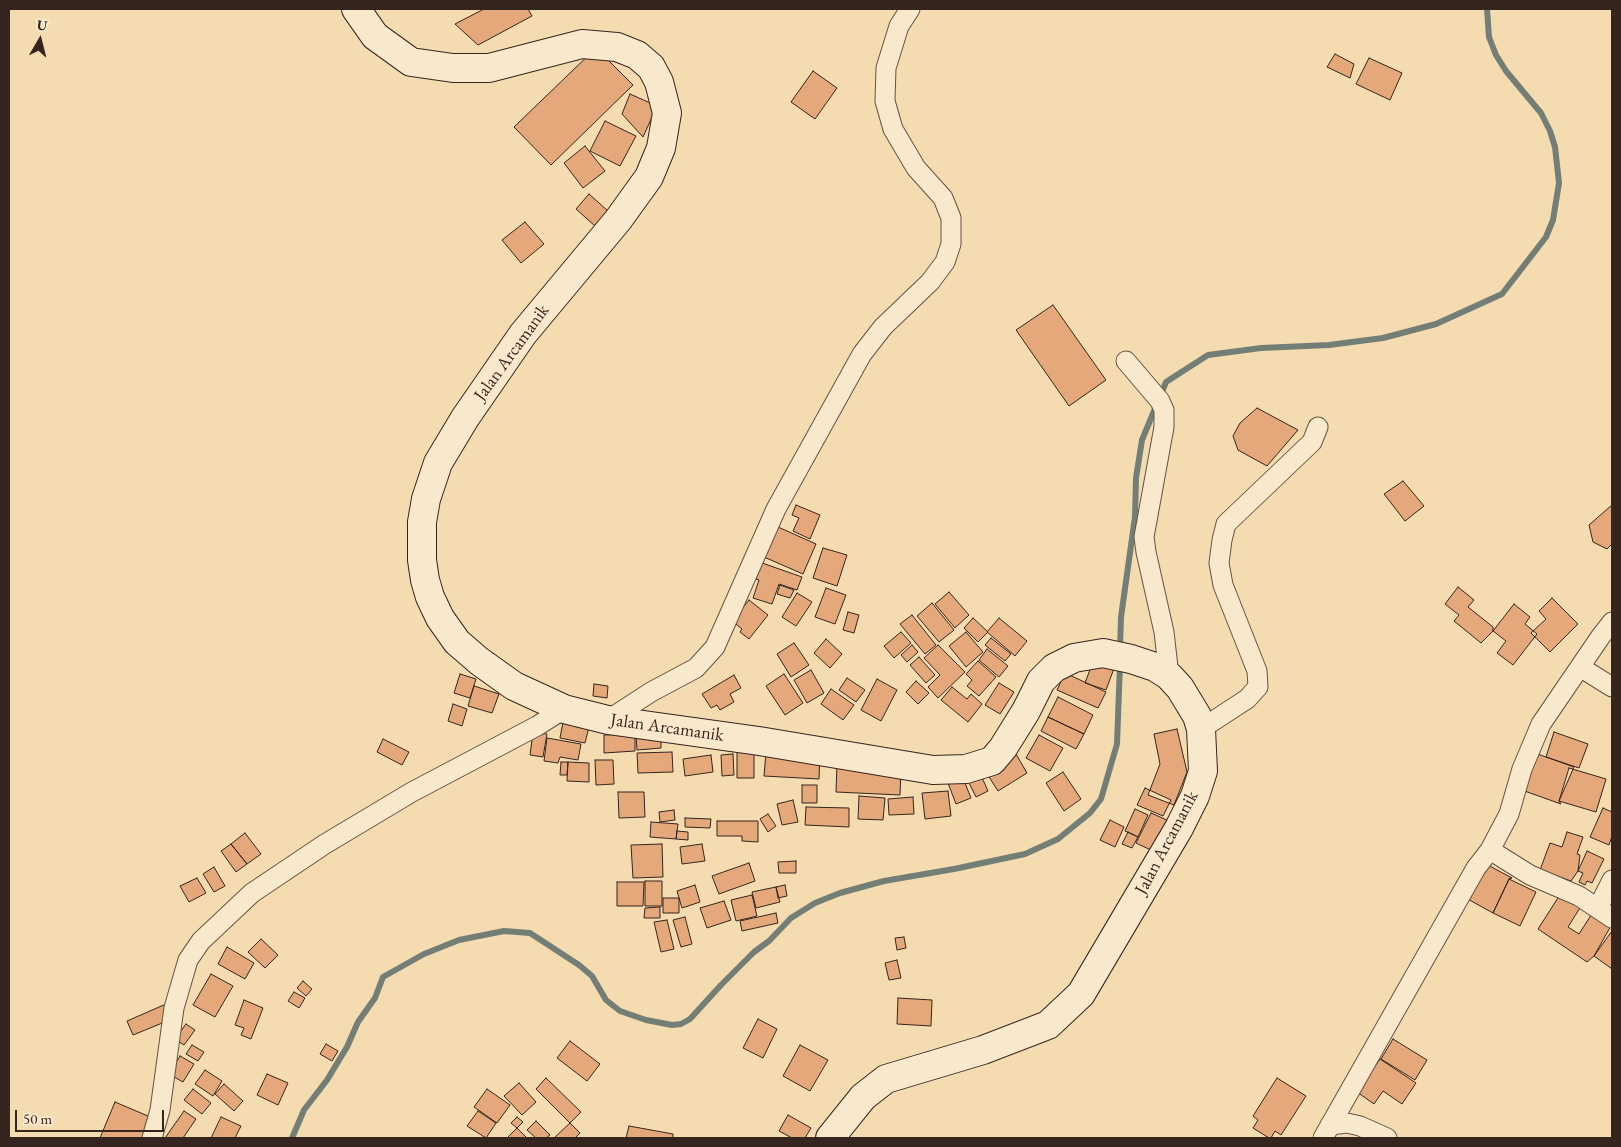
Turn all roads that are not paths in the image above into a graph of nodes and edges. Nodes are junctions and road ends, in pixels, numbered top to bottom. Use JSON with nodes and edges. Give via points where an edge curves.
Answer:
{"nodes":[{"id":1,"x":356,"y":9,"type":"edge"},
{"id":2,"x":910,"y":9,"type":"edge"},
{"id":3,"x":1126,"y":362,"type":"dead end"},
{"id":4,"x":1318,"y":427,"type":"dead end"},
{"id":5,"x":1612,"y":622,"type":"edge"},
{"id":6,"x":1580,"y":667,"type":"junction"},
{"id":7,"x":1169,"y":676,"type":"junction"},
{"id":8,"x":1612,"y":687,"type":"edge"},
{"id":9,"x":564,"y":709,"type":"junction"},
{"id":10,"x":608,"y":720,"type":"junction"},
{"id":11,"x":1201,"y":729,"type":"junction"},
{"id":12,"x":1490,"y":850,"type":"junction"},
{"id":13,"x":1612,"y":880,"type":"edge"},
{"id":14,"x":1605,"y":913,"type":"edge"},
{"id":15,"x":1326,"y":1132,"type":"edge"},
{"id":16,"x":152,"y":1138,"type":"edge"},
{"id":17,"x":830,"y":1138,"type":"edge"},
{"id":18,"x":1387,"y":1138,"type":"edge"}],
"edges":[{"from":1,"to":9,"type":"street","name":"Jalan Arcamanik","via":[[375,36],[411,62],[453,68],[489,68],[582,44],[617,46],[638,55],[659,82],[667,113],[661,148],[649,177],[618,220],[523,334],[465,418],[438,463],[422,522],[422,560],[430,597],[457,642],[514,686]]},
{"from":2,"to":10,"type":"street","via":[[900,26],[886,68],[885,101],[893,129],[916,168],[944,198],[951,218],[951,244],[945,262],[862,354],[776,509],[715,647],[696,668]]},
{"from":3,"to":7,"type":"street","via":[[1164,410],[1164,427],[1144,538],[1164,632]]},
{"from":4,"to":11,"type":"street","via":[[1312,442],[1226,524],[1219,563],[1223,585],[1257,671],[1258,687],[1247,700]]},
{"from":5,"to":6,"type":"street"},
{"from":6,"to":8,"type":"street"},
{"from":6,"to":12,"type":"street","via":[[1537,732],[1509,814]]},
{"from":7,"to":10,"type":"street","name":"Jalan Arcamanik","via":[[1131,658],[1104,653],[1074,658],[1054,668],[1041,682],[992,762],[966,769],[933,770],[758,740]]},
{"from":7,"to":11,"type":"street","name":"Jalan Arcamanik","via":[[1197,716]]},
{"from":9,"to":10,"type":"street","name":"Jalan Arcamanik"},
{"from":9,"to":16,"type":"street","via":[[412,792],[326,844],[252,893],[201,941],[188,960],[174,1008],[160,1110]]},
{"from":11,"to":17,"type":"street","name":"Jalan Arcamanik","via":[[1203,772],[1195,796],[1081,994],[1048,1025],[984,1050],[886,1079],[862,1097]]},
{"from":12,"to":14,"type":"street","via":[[1530,875],[1559,886]]},
{"from":12,"to":15,"type":"street","via":[[1476,868]]},
{"from":13,"to":14,"type":"street"},
{"from":15,"to":18,"type":"street","via":[[1347,1123]]}]}
